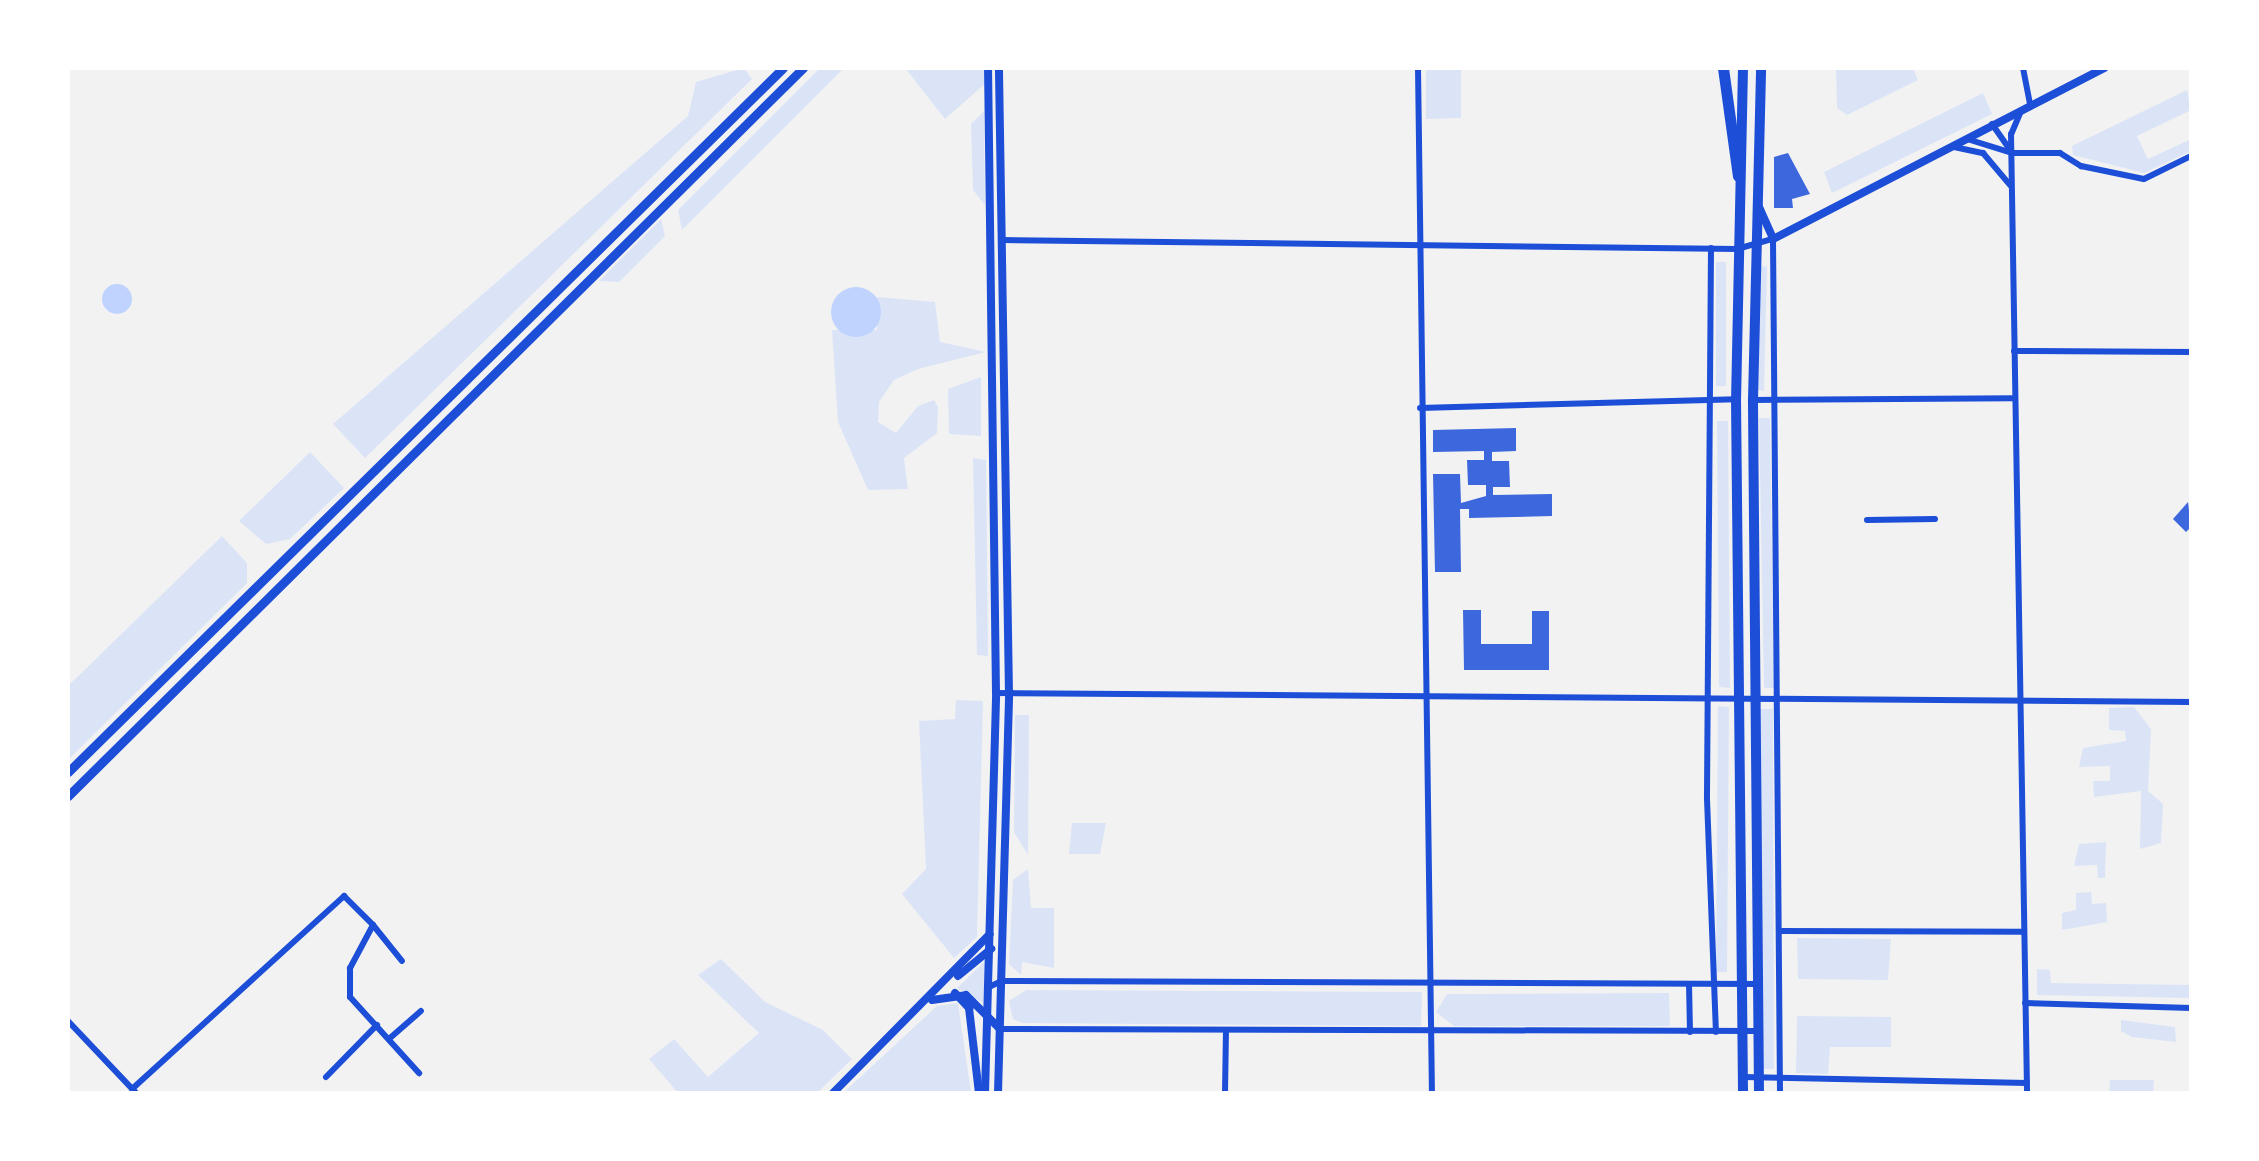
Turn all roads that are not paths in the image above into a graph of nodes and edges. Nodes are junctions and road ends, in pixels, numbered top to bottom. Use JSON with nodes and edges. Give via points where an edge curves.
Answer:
{"nodes":[{"id":1,"x":783,"y":68,"type":"edge"},
{"id":2,"x":803,"y":68,"type":"edge"},
{"id":3,"x":988,"y":68,"type":"edge"},
{"id":4,"x":999,"y":68,"type":"edge"},
{"id":5,"x":1418,"y":68,"type":"edge"},
{"id":6,"x":1723,"y":68,"type":"edge"},
{"id":7,"x":1743,"y":68,"type":"edge"},
{"id":8,"x":1761,"y":68,"type":"edge"},
{"id":9,"x":2023,"y":68,"type":"edge"},
{"id":10,"x":2104,"y":68,"type":"edge"},
{"id":11,"x":2027,"y":107,"type":"junction"},
{"id":12,"x":1992,"y":124,"type":"junction"},
{"id":13,"x":1961,"y":139,"type":"junction"},
{"id":14,"x":1942,"y":148,"type":"junction"},
{"id":15,"x":2012,"y":153,"type":"junction"},
{"id":16,"x":2191,"y":156,"type":"edge"},
{"id":17,"x":1738,"y":176,"type":"junction"},
{"id":18,"x":2012,"y":189,"type":"junction"},
{"id":19,"x":1756,"y":202,"type":"junction"},
{"id":20,"x":1773,"y":239,"type":"junction"},
{"id":21,"x":1001,"y":240,"type":"junction"},
{"id":22,"x":1417,"y":245,"type":"junction"},
{"id":23,"x":1711,"y":248,"type":"junction"},
{"id":24,"x":1737,"y":249,"type":"junction"},
{"id":25,"x":1755,"y":249,"type":"junction"},
{"id":26,"x":2014,"y":351,"type":"junction"},
{"id":27,"x":2191,"y":352,"type":"edge"},
{"id":28,"x":2014,"y":398,"type":"junction"},
{"id":29,"x":1708,"y":399,"type":"junction"},
{"id":30,"x":1736,"y":399,"type":"junction"},
{"id":31,"x":1776,"y":399,"type":"junction"},
{"id":32,"x":1753,"y":400,"type":"junction"},
{"id":33,"x":1420,"y":408,"type":"junction"},
{"id":34,"x":1935,"y":519,"type":"dead end"},
{"id":35,"x":1867,"y":520,"type":"dead end"},
{"id":36,"x":996,"y":693,"type":"junction"},
{"id":37,"x":1009,"y":694,"type":"junction"},
{"id":38,"x":1426,"y":696,"type":"junction"},
{"id":39,"x":1709,"y":699,"type":"junction"},
{"id":40,"x":1780,"y":699,"type":"junction"},
{"id":41,"x":1737,"y":700,"type":"junction"},
{"id":42,"x":1757,"y":700,"type":"junction"},
{"id":43,"x":2018,"y":701,"type":"junction"},
{"id":44,"x":2191,"y":702,"type":"edge"},
{"id":45,"x":68,"y":772,"type":"edge"},
{"id":46,"x":68,"y":796,"type":"edge"},
{"id":47,"x":373,"y":925,"type":"junction"},
{"id":48,"x":1781,"y":931,"type":"junction"},
{"id":49,"x":2023,"y":932,"type":"junction"},
{"id":50,"x":990,"y":934,"type":"junction"},
{"id":51,"x":1003,"y":939,"type":"junction"},
{"id":52,"x":990,"y":950,"type":"junction"},
{"id":53,"x":402,"y":961,"type":"dead end"},
{"id":54,"x":1002,"y":981,"type":"junction"},
{"id":55,"x":1711,"y":983,"type":"junction"},
{"id":56,"x":1689,"y":984,"type":"junction"},
{"id":57,"x":1742,"y":984,"type":"junction"},
{"id":58,"x":1759,"y":984,"type":"junction"},
{"id":59,"x":1431,"y":985,"type":"junction"},
{"id":60,"x":988,"y":988,"type":"junction"},
{"id":61,"x":955,"y":993,"type":"junction"},
{"id":62,"x":927,"y":1002,"type":"junction"},
{"id":63,"x":2025,"y":1003,"type":"junction"},
{"id":64,"x":2191,"y":1008,"type":"edge"},
{"id":65,"x":421,"y":1011,"type":"dead end"},
{"id":66,"x":987,"y":1018,"type":"junction"},
{"id":67,"x":68,"y":1021,"type":"edge"},
{"id":68,"x":377,"y":1025,"type":"junction"},
{"id":69,"x":1000,"y":1029,"type":"junction"},
{"id":70,"x":1226,"y":1030,"type":"junction"},
{"id":71,"x":1759,"y":1031,"type":"junction"},
{"id":72,"x":1690,"y":1032,"type":"junction"},
{"id":73,"x":1716,"y":1032,"type":"junction"},
{"id":74,"x":1742,"y":1032,"type":"junction"},
{"id":75,"x":1432,"y":1035,"type":"junction"},
{"id":76,"x":390,"y":1038,"type":"junction"},
{"id":77,"x":419,"y":1073,"type":"dead end"},
{"id":78,"x":326,"y":1077,"type":"dead end"},
{"id":79,"x":1743,"y":1077,"type":"junction"},
{"id":80,"x":1759,"y":1077,"type":"junction"},
{"id":81,"x":1781,"y":1077,"type":"junction"},
{"id":82,"x":2027,"y":1083,"type":"junction"},
{"id":83,"x":134,"y":1091,"type":"edge"},
{"id":84,"x":833,"y":1093,"type":"edge"},
{"id":85,"x":982,"y":1093,"type":"edge"},
{"id":86,"x":998,"y":1093,"type":"edge"},
{"id":87,"x":1225,"y":1093,"type":"edge"},
{"id":88,"x":1432,"y":1093,"type":"edge"},
{"id":89,"x":1743,"y":1093,"type":"edge"},
{"id":90,"x":1759,"y":1093,"type":"edge"},
{"id":91,"x":1780,"y":1093,"type":"edge"},
{"id":92,"x":2027,"y":1093,"type":"edge"}],
"edges":[{"from":1,"to":45,"type":"main road"},
{"from":2,"to":46,"type":"main road"},
{"from":3,"to":36,"type":"street"},
{"from":4,"to":21,"type":"street"},
{"from":5,"to":22,"type":"street"},
{"from":6,"to":17,"type":"highway"},
{"from":7,"to":17,"type":"main road"},
{"from":8,"to":19,"type":"main road"},
{"from":9,"to":11,"type":"street"},
{"from":10,"to":11,"type":"street"},
{"from":11,"to":12,"type":"street"},
{"from":11,"to":15,"type":"street","via":[[2013,124]]},
{"from":12,"to":13,"type":"street"},
{"from":12,"to":15,"type":"street"},
{"from":13,"to":14,"type":"street"},
{"from":13,"to":15,"type":"street"},
{"from":14,"to":18,"type":"street","via":[[1977,150]]},
{"from":14,"to":20,"type":"street"},
{"from":15,"to":16,"type":"street","via":[[2060,153],[2081,166],[2144,179]]},
{"from":15,"to":18,"type":"street"},
{"from":17,"to":24,"type":"main road"},
{"from":18,"to":26,"type":"street"},
{"from":19,"to":20,"type":"street"},
{"from":19,"to":25,"type":"main road"},
{"from":20,"to":25,"type":"street"},
{"from":20,"to":31,"type":"street"},
{"from":21,"to":22,"type":"street"},
{"from":21,"to":37,"type":"street"},
{"from":22,"to":23,"type":"street"},
{"from":22,"to":33,"type":"street"},
{"from":23,"to":24,"type":"street"},
{"from":23,"to":29,"type":"street"},
{"from":24,"to":25,"type":"street"},
{"from":24,"to":30,"type":"main road"},
{"from":25,"to":32,"type":"main road"},
{"from":26,"to":27,"type":"street"},
{"from":26,"to":28,"type":"street"},
{"from":28,"to":31,"type":"street"},
{"from":28,"to":43,"type":"street"},
{"from":29,"to":30,"type":"street"},
{"from":29,"to":33,"type":"street"},
{"from":29,"to":39,"type":"street"},
{"from":30,"to":41,"type":"main road"},
{"from":31,"to":32,"type":"street"},
{"from":31,"to":40,"type":"street"},
{"from":32,"to":42,"type":"main road"},
{"from":33,"to":38,"type":"street"},
{"from":34,"to":35,"type":"street"},
{"from":36,"to":37,"type":"street"},
{"from":36,"to":50,"type":"street"},
{"from":37,"to":38,"type":"street"},
{"from":37,"to":51,"type":"street"},
{"from":38,"to":39,"type":"street"},
{"from":38,"to":59,"type":"street"},
{"from":39,"to":41,"type":"street"},
{"from":39,"to":55,"type":"street"},
{"from":40,"to":42,"type":"street"},
{"from":40,"to":43,"type":"street"},
{"from":40,"to":48,"type":"street"},
{"from":41,"to":42,"type":"street"},
{"from":41,"to":57,"type":"main road"},
{"from":42,"to":58,"type":"main road"},
{"from":43,"to":44,"type":"street"},
{"from":43,"to":49,"type":"street"},
{"from":47,"to":53,"type":"street"},
{"from":47,"to":68,"type":"street","via":[[350,968],[348,989]]},
{"from":47,"to":83,"type":"street","via":[[344,896]]},
{"from":48,"to":49,"type":"street"},
{"from":48,"to":81,"type":"street"},
{"from":49,"to":63,"type":"street"},
{"from":50,"to":52,"type":"street"},
{"from":50,"to":62,"type":"street"},
{"from":51,"to":52,"type":"street"},
{"from":51,"to":54,"type":"street"},
{"from":52,"to":60,"type":"street"},
{"from":52,"to":62,"type":"street"},
{"from":54,"to":59,"type":"street"},
{"from":54,"to":60,"type":"street"},
{"from":54,"to":69,"type":"street"},
{"from":55,"to":56,"type":"street"},
{"from":55,"to":57,"type":"street"},
{"from":55,"to":73,"type":"street"},
{"from":56,"to":59,"type":"street"},
{"from":56,"to":72,"type":"street"},
{"from":57,"to":58,"type":"street"},
{"from":57,"to":74,"type":"main road"},
{"from":58,"to":71,"type":"main road"},
{"from":59,"to":75,"type":"street"},
{"from":60,"to":66,"type":"street"},
{"from":61,"to":62,"type":"street"},
{"from":61,"to":66,"type":"street","via":[[971,998]]},
{"from":61,"to":85,"type":"street","via":[[969,1008]]},
{"from":62,"to":84,"type":"street"},
{"from":63,"to":64,"type":"street"},
{"from":63,"to":82,"type":"street"},
{"from":65,"to":76,"type":"street"},
{"from":66,"to":69,"type":"street"},
{"from":66,"to":85,"type":"street"},
{"from":67,"to":83,"type":"street"},
{"from":68,"to":76,"type":"street"},
{"from":68,"to":78,"type":"street"},
{"from":69,"to":70,"type":"street"},
{"from":69,"to":86,"type":"street"},
{"from":70,"to":75,"type":"street"},
{"from":70,"to":87,"type":"street"},
{"from":71,"to":74,"type":"street"},
{"from":71,"to":80,"type":"main road"},
{"from":72,"to":73,"type":"street"},
{"from":72,"to":75,"type":"street"},
{"from":73,"to":74,"type":"street"},
{"from":74,"to":79,"type":"main road"},
{"from":75,"to":88,"type":"street"},
{"from":76,"to":77,"type":"street"},
{"from":79,"to":80,"type":"street"},
{"from":79,"to":89,"type":"main road"},
{"from":80,"to":81,"type":"street"},
{"from":80,"to":90,"type":"main road"},
{"from":81,"to":82,"type":"street"},
{"from":81,"to":91,"type":"street"},
{"from":82,"to":92,"type":"street"}]}
